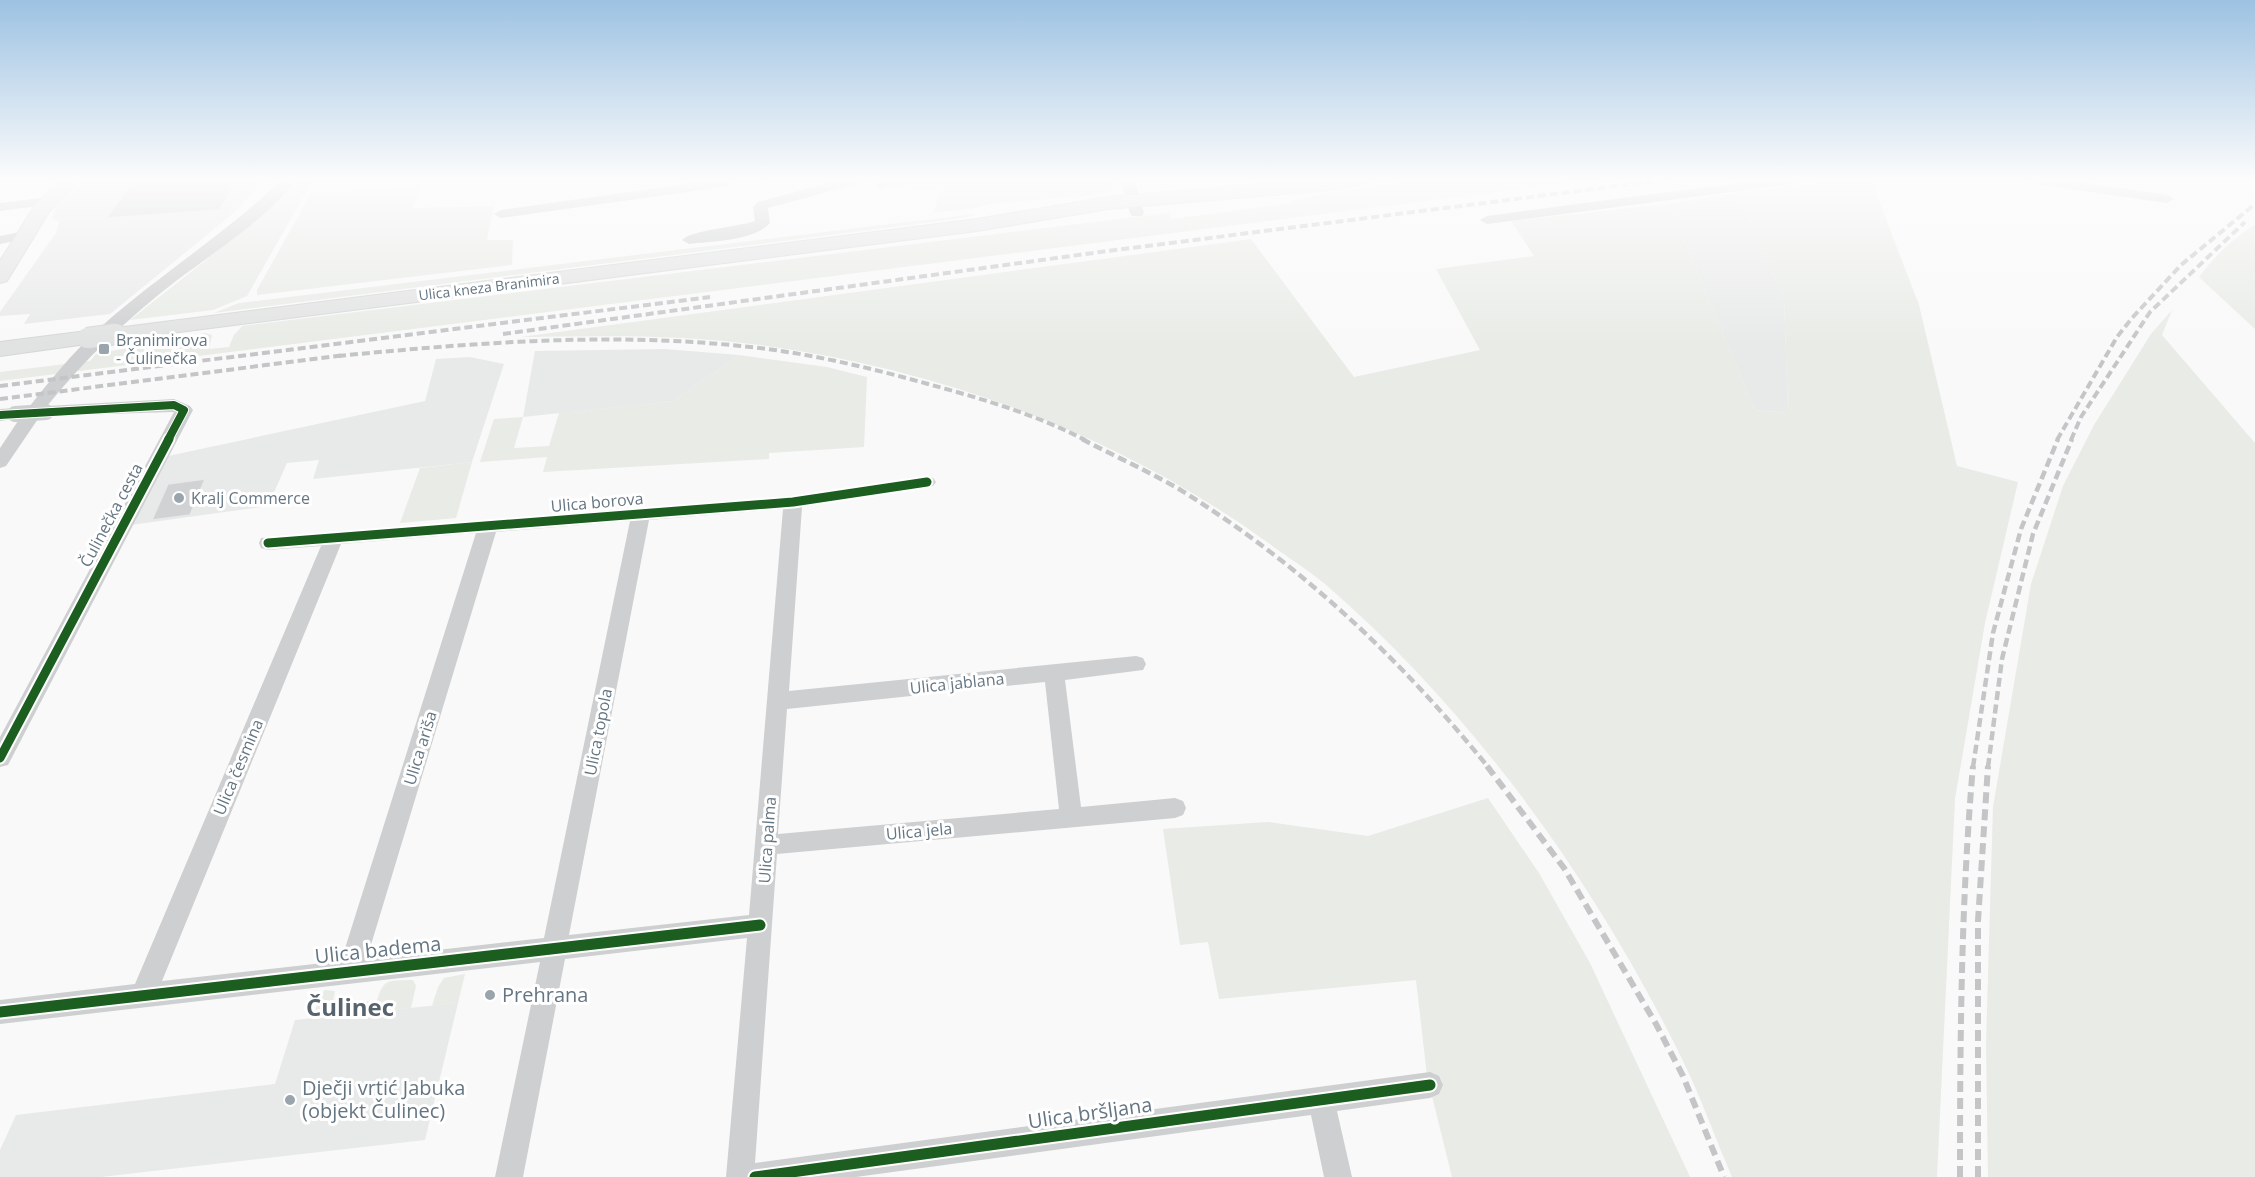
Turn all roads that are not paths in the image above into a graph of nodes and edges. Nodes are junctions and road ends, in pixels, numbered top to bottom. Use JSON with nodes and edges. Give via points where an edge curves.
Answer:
{"nodes":[{"id":1,"x":25,"y":235,"type":"joint"},
{"id":2,"x":228,"y":235,"type":"edge"},
{"id":3,"x":715,"y":235,"type":"edge"},
{"id":4,"x":899,"y":235,"type":"edge"},
{"id":5,"x":0,"y":240,"type":"edge"},
{"id":6,"x":689,"y":240,"type":"dead end"},
{"id":7,"x":0,"y":277,"type":"edge"},
{"id":8,"x":0,"y":349,"type":"edge"},
{"id":9,"x":8,"y":415,"type":"edge"},
{"id":10,"x":0,"y":462,"type":"edge"},
{"id":11,"x":927,"y":482,"type":"dead end"},
{"id":12,"x":793,"y":502,"type":"junction"},
{"id":13,"x":641,"y":514,"type":"junction"},
{"id":14,"x":488,"y":526,"type":"junction"},
{"id":15,"x":334,"y":538,"type":"junction"},
{"id":16,"x":268,"y":543,"type":"dead end"},
{"id":17,"x":1136,"y":664,"type":"dead end"},
{"id":18,"x":1054,"y":673,"type":"junction"},
{"id":19,"x":778,"y":701,"type":"junction"},
{"id":20,"x":0,"y":758,"type":"edge"},
{"id":21,"x":1174,"y":808,"type":"dead end"},
{"id":22,"x":1071,"y":817,"type":"junction"},
{"id":23,"x":766,"y":845,"type":"junction"},
{"id":24,"x":760,"y":925,"type":"junction"},
{"id":25,"x":554,"y":949,"type":"junction"},
{"id":26,"x":351,"y":970,"type":"junction"},
{"id":27,"x":142,"y":996,"type":"junction"},
{"id":28,"x":0,"y":1012,"type":"edge"},
{"id":29,"x":1430,"y":1085,"type":"dead end"},
{"id":30,"x":1321,"y":1100,"type":"junction"},
{"id":31,"x":509,"y":1177,"type":"edge"},
{"id":32,"x":740,"y":1177,"type":"edge"},
{"id":33,"x":755,"y":1177,"type":"edge"},
{"id":34,"x":1338,"y":1177,"type":"edge"}],
"edges":[{"from":1,"to":5,"type":"street"},
{"from":1,"to":7,"type":"main road"},
{"from":2,"to":10,"type":"street","via":[[106,332],[49,392]]},
{"from":3,"to":6,"type":"street"},
{"from":4,"to":8,"type":"main road","name":"Ulica kneza Branimira","bridge":true},
{"from":9,"to":20,"type":"street","name":"Čulinečka cesta","bridge":true,"via":[[174,405],[184,410]]},
{"from":11,"to":12,"type":"street","name":"Ulica borova"},
{"from":12,"to":13,"type":"street","name":"Ulica borova"},
{"from":12,"to":19,"type":"street","name":"Ulica palma"},
{"from":13,"to":14,"type":"street","name":"Ulica borova"},
{"from":13,"to":25,"type":"street","name":"Ulica topola"},
{"from":14,"to":15,"type":"street","name":"Ulica borova"},
{"from":14,"to":26,"type":"street","name":"Ulica ariša"},
{"from":15,"to":16,"type":"street","name":"Ulica borova"},
{"from":15,"to":27,"type":"street","name":"Ulica česmina"},
{"from":17,"to":18,"type":"street","name":"Ulica jablana"},
{"from":18,"to":19,"type":"street","name":"Ulica jablana"},
{"from":18,"to":22,"type":"street"},
{"from":19,"to":23,"type":"street","name":"Ulica palma"},
{"from":21,"to":22,"type":"street","name":"Ulica jela"},
{"from":22,"to":23,"type":"street","name":"Ulica jela"},
{"from":23,"to":24,"type":"street","name":"Ulica palma"},
{"from":24,"to":25,"type":"street","name":"Ulica badema"},
{"from":24,"to":32,"type":"street","name":"Ulica palma"},
{"from":25,"to":26,"type":"street","name":"Ulica badema"},
{"from":25,"to":31,"type":"street","name":"Ulica topola"},
{"from":26,"to":27,"type":"street","name":"Ulica badema"},
{"from":27,"to":28,"type":"street","name":"Ulica badema"},
{"from":29,"to":30,"type":"street","name":"Ulica bršljana"},
{"from":30,"to":33,"type":"street","name":"Ulica bršljana"},
{"from":30,"to":34,"type":"street"}]}
